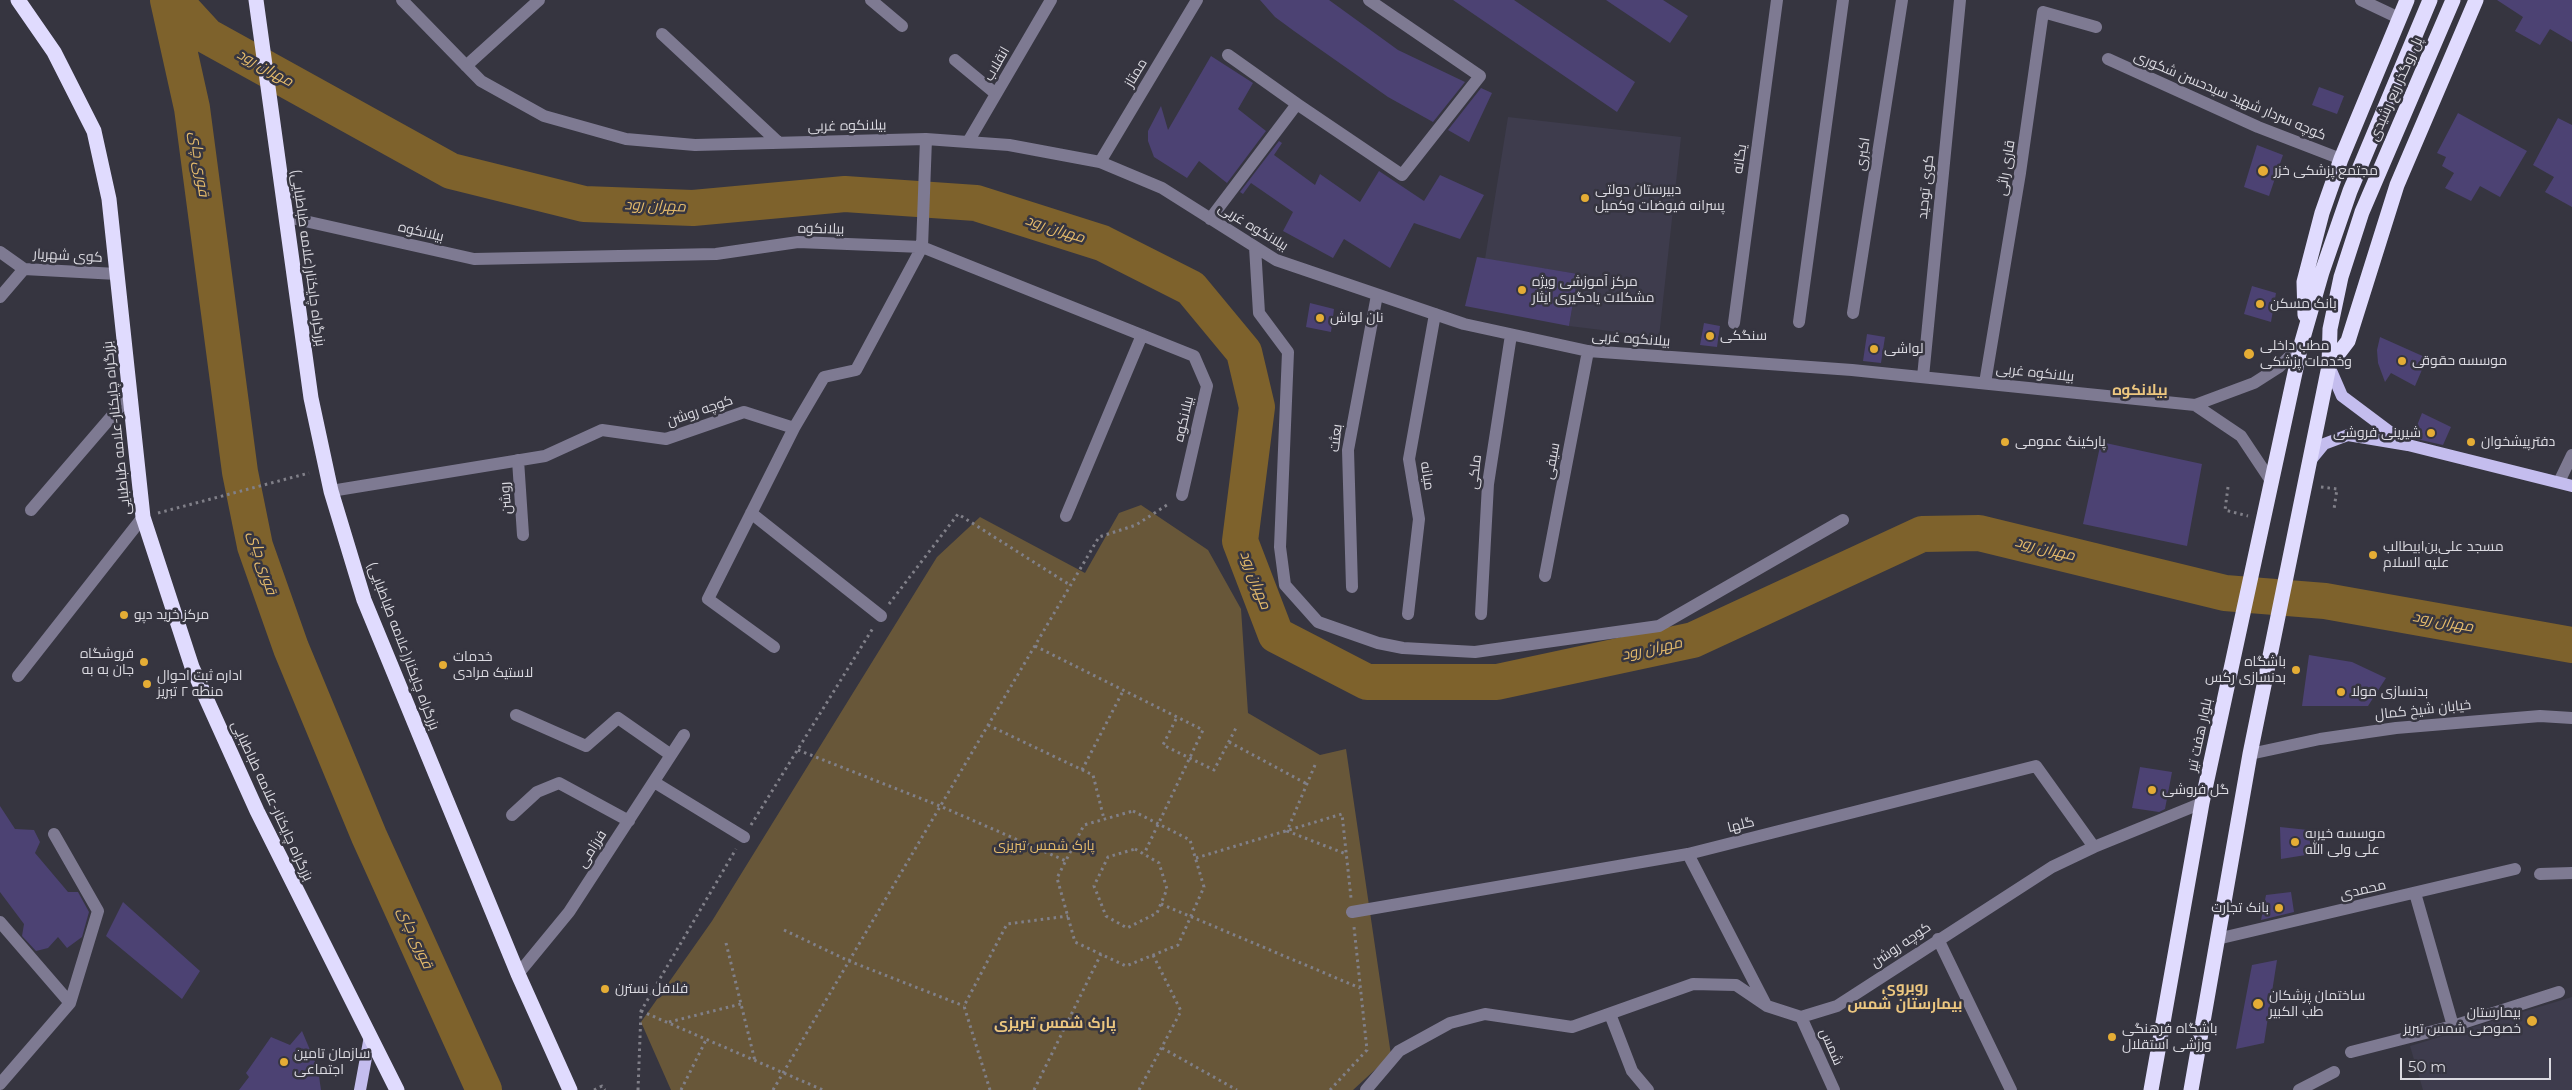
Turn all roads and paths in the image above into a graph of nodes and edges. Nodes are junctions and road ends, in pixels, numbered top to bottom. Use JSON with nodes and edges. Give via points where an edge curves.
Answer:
{"nodes":[{"id":1,"x":18,"y":0,"type":"edge"},
{"id":2,"x":256,"y":0,"type":"edge"},
{"id":3,"x":402,"y":0,"type":"edge"},
{"id":4,"x":539,"y":0,"type":"edge"},
{"id":5,"x":871,"y":0,"type":"edge"},
{"id":6,"x":1051,"y":0,"type":"edge"},
{"id":7,"x":1197,"y":0,"type":"edge"},
{"id":8,"x":1369,"y":0,"type":"edge"},
{"id":9,"x":1777,"y":0,"type":"edge"},
{"id":10,"x":1843,"y":0,"type":"edge"},
{"id":11,"x":1902,"y":0,"type":"edge"},
{"id":12,"x":1960,"y":0,"type":"edge"},
{"id":13,"x":2361,"y":0,"type":"edge"},
{"id":14,"x":2407,"y":0,"type":"edge"},
{"id":15,"x":2430,"y":0,"type":"edge"},
{"id":16,"x":2453,"y":0,"type":"edge"},
{"id":17,"x":2476,"y":0,"type":"edge"},
{"id":18,"x":2399,"y":18,"type":"junction"},
{"id":19,"x":902,"y":26,"type":"dead end"},
{"id":20,"x":2096,"y":27,"type":"dead end"},
{"id":21,"x":662,"y":34,"type":"dead end"},
{"id":22,"x":1228,"y":55,"type":"dead end"},
{"id":23,"x":2108,"y":59,"type":"dead end"},
{"id":24,"x":954,"y":60,"type":"dead end"},
{"id":25,"x":466,"y":66,"type":"junction"},
{"id":26,"x":996,"y":94,"type":"junction"},
{"id":27,"x":1297,"y":104,"type":"junction"},
{"id":28,"x":926,"y":139,"type":"junction"},
{"id":29,"x":968,"y":142,"type":"junction"},
{"id":30,"x":779,"y":143,"type":"junction"},
{"id":31,"x":2341,"y":159,"type":"junction"},
{"id":32,"x":1100,"y":162,"type":"junction"},
{"id":33,"x":286,"y":217,"type":"junction"},
{"id":34,"x":1210,"y":219,"type":"junction"},
{"id":35,"x":922,"y":247,"type":"junction"},
{"id":36,"x":1255,"y":247,"type":"junction"},
{"id":37,"x":0,"y":252,"type":"edge"},
{"id":38,"x":24,"y":269,"type":"junction"},
{"id":39,"x":2322,"y":272,"type":"joint"},
{"id":40,"x":117,"y":274,"type":"junction"},
{"id":41,"x":1377,"y":295,"type":"junction"},
{"id":42,"x":0,"y":297,"type":"edge"},
{"id":43,"x":1853,"y":313,"type":"dead end"},
{"id":44,"x":1435,"y":314,"type":"junction"},
{"id":45,"x":1799,"y":322,"type":"dead end"},
{"id":46,"x":1734,"y":323,"type":"dead end"},
{"id":47,"x":2306,"y":328,"type":"junction"},
{"id":48,"x":1142,"y":335,"type":"junction"},
{"id":49,"x":1511,"y":335,"type":"junction"},
{"id":50,"x":2301,"y":345,"type":"junction"},
{"id":51,"x":1588,"y":351,"type":"junction"},
{"id":52,"x":2329,"y":366,"type":"junction"},
{"id":53,"x":1923,"y":377,"type":"junction"},
{"id":54,"x":1986,"y":383,"type":"junction"},
{"id":55,"x":130,"y":395,"type":"junction"},
{"id":56,"x":2194,"y":405,"type":"junction"},
{"id":57,"x":794,"y":428,"type":"junction"},
{"id":58,"x":2408,"y":445,"type":"junction"},
{"id":59,"x":2572,"y":456,"type":"edge"},
{"id":60,"x":518,"y":460,"type":"junction"},
{"id":61,"x":2310,"y":460,"type":"junction"},
{"id":62,"x":296,"y":476,"type":"dead end"},
{"id":63,"x":2271,"y":481,"type":"junction"},
{"id":64,"x":2559,"y":482,"type":"junction"},
{"id":65,"x":2572,"y":486,"type":"edge"},
{"id":66,"x":2228,"y":488,"type":"dead end"},
{"id":67,"x":2337,"y":489,"type":"dead end"},
{"id":68,"x":330,"y":491,"type":"junction"},
{"id":69,"x":1182,"y":495,"type":"joint"},
{"id":70,"x":2334,"y":508,"type":"dead end"},
{"id":71,"x":31,"y":510,"type":"dead end"},
{"id":72,"x":751,"y":514,"type":"junction"},
{"id":73,"x":1066,"y":516,"type":"dead end"},
{"id":74,"x":143,"y":517,"type":"junction"},
{"id":75,"x":2263,"y":519,"type":"junction"},
{"id":76,"x":1843,"y":520,"type":"dead end"},
{"id":77,"x":523,"y":535,"type":"dead end"},
{"id":78,"x":1545,"y":576,"type":"dead end"},
{"id":79,"x":1070,"y":585,"type":"junction"},
{"id":80,"x":1352,"y":587,"type":"dead end"},
{"id":81,"x":1408,"y":614,"type":"dead end"},
{"id":82,"x":1481,"y":614,"type":"dead end"},
{"id":83,"x":881,"y":616,"type":"junction"},
{"id":84,"x":774,"y":646,"type":"dead end"},
{"id":85,"x":1035,"y":646,"type":"junction"},
{"id":86,"x":18,"y":676,"type":"dead end"},
{"id":87,"x":1123,"y":691,"type":"junction"},
{"id":88,"x":516,"y":715,"type":"dead end"},
{"id":89,"x":1176,"y":718,"type":"junction"},
{"id":90,"x":2572,"y":718,"type":"edge"},
{"id":91,"x":988,"y":725,"type":"junction"},
{"id":92,"x":1238,"y":726,"type":"dead end"},
{"id":93,"x":684,"y":735,"type":"dead end"},
{"id":94,"x":1229,"y":742,"type":"junction"},
{"id":95,"x":798,"y":750,"type":"junction"},
{"id":96,"x":2250,"y":754,"type":"junction"},
{"id":97,"x":671,"y":755,"type":"junction"},
{"id":98,"x":1189,"y":758,"type":"junction"},
{"id":99,"x":1315,"y":765,"type":"dead end"},
{"id":100,"x":1082,"y":770,"type":"junction"},
{"id":101,"x":654,"y":782,"type":"junction"},
{"id":102,"x":1307,"y":784,"type":"junction"},
{"id":103,"x":2202,"y":804,"type":"junction"},
{"id":104,"x":940,"y":806,"type":"junction"},
{"id":105,"x":512,"y":815,"type":"dead end"},
{"id":106,"x":1104,"y":819,"type":"junction"},
{"id":107,"x":628,"y":821,"type":"junction"},
{"id":108,"x":1158,"y":824,"type":"junction"},
{"id":109,"x":1287,"y":831,"type":"junction"},
{"id":110,"x":54,"y":834,"type":"dead end"},
{"id":111,"x":744,"y":837,"type":"junction"},
{"id":112,"x":2094,"y":847,"type":"junction"},
{"id":113,"x":1144,"y":854,"type":"junction"},
{"id":114,"x":1346,"y":854,"type":"junction"},
{"id":115,"x":1688,"y":854,"type":"junction"},
{"id":116,"x":1196,"y":858,"type":"junction"},
{"id":117,"x":1066,"y":860,"type":"junction"},
{"id":118,"x":2515,"y":869,"type":"dead end"},
{"id":119,"x":2572,"y":873,"type":"edge"},
{"id":120,"x":2540,"y":874,"type":"dead end"},
{"id":121,"x":2415,"y":893,"type":"junction"},
{"id":122,"x":1161,"y":904,"type":"junction"},
{"id":123,"x":1352,"y":912,"type":"junction"},
{"id":124,"x":1068,"y":916,"type":"junction"},
{"id":125,"x":1190,"y":917,"type":"junction"},
{"id":126,"x":0,"y":922,"type":"edge"},
{"id":127,"x":784,"y":930,"type":"dead end"},
{"id":128,"x":1938,"y":939,"type":"junction"},
{"id":129,"x":2217,"y":939,"type":"junction"},
{"id":130,"x":726,"y":943,"type":"dead end"},
{"id":131,"x":1101,"y":954,"type":"junction"},
{"id":132,"x":1153,"y":955,"type":"junction"},
{"id":133,"x":849,"y":961,"type":"junction"},
{"id":134,"x":518,"y":974,"type":"junction"},
{"id":135,"x":1360,"y":988,"type":"junction"},
{"id":136,"x":2559,"y":992,"type":"dead end"},
{"id":137,"x":70,"y":1003,"type":"junction"},
{"id":138,"x":741,"y":1004,"type":"junction"},
{"id":139,"x":964,"y":1006,"type":"junction"},
{"id":140,"x":1767,"y":1006,"type":"junction"},
{"id":141,"x":641,"y":1011,"type":"junction"},
{"id":142,"x":1610,"y":1014,"type":"junction"},
{"id":143,"x":1801,"y":1016,"type":"junction"},
{"id":144,"x":668,"y":1023,"type":"junction"},
{"id":145,"x":2453,"y":1026,"type":"junction"},
{"id":146,"x":370,"y":1036,"type":"junction"},
{"id":147,"x":706,"y":1040,"type":"junction"},
{"id":148,"x":1162,"y":1048,"type":"junction"},
{"id":149,"x":2351,"y":1052,"type":"dead end"},
{"id":150,"x":755,"y":1061,"type":"junction"},
{"id":151,"x":2334,"y":1072,"type":"dead end"},
{"id":152,"x":783,"y":1074,"type":"junction"},
{"id":153,"x":0,"y":1084,"type":"edge"},
{"id":154,"x":603,"y":1088,"type":"edge"},
{"id":155,"x":360,"y":1090,"type":"edge"},
{"id":156,"x":397,"y":1090,"type":"edge"},
{"id":157,"x":570,"y":1090,"type":"edge"},
{"id":158,"x":594,"y":1090,"type":"edge"},
{"id":159,"x":638,"y":1090,"type":"edge"},
{"id":160,"x":681,"y":1090,"type":"edge"},
{"id":161,"x":773,"y":1090,"type":"edge"},
{"id":162,"x":823,"y":1090,"type":"edge"},
{"id":163,"x":990,"y":1090,"type":"edge"},
{"id":164,"x":1034,"y":1090,"type":"edge"},
{"id":165,"x":1139,"y":1090,"type":"edge"},
{"id":166,"x":1238,"y":1090,"type":"edge"},
{"id":167,"x":1330,"y":1090,"type":"edge"},
{"id":168,"x":1366,"y":1090,"type":"edge"},
{"id":169,"x":1648,"y":1090,"type":"edge"},
{"id":170,"x":1834,"y":1090,"type":"edge"},
{"id":171,"x":2011,"y":1090,"type":"edge"},
{"id":172,"x":2151,"y":1090,"type":"edge"},
{"id":173,"x":2191,"y":1090,"type":"edge"},
{"id":174,"x":2299,"y":1090,"type":"edge"}],
"edges":[{"from":1,"to":40,"type":"highway","name":"بزرگراه چایکنار-علامه طباطبایی","via":[[54,52],[94,131],[109,199]]},
{"from":2,"to":33,"type":"highway","name":"بزرگراه چایکنار(علامه طباطبایی)"},
{"from":3,"to":25,"type":"street","name":"بیلانکوه غربی"},
{"from":4,"to":25,"type":"street"},
{"from":5,"to":19,"type":"street"},
{"from":6,"to":26,"type":"street","name":"انقلاب"},
{"from":7,"to":32,"type":"street","name":"ممتاز"},
{"from":8,"to":27,"type":"street","via":[[1480,76],[1402,176]]},
{"from":9,"to":46,"type":"street","name":"یگانه"},
{"from":10,"to":45,"type":"street"},
{"from":11,"to":43,"type":"street","name":"اکبری"},
{"from":12,"to":53,"type":"street","name":"کوی توحید"},
{"from":13,"to":18,"type":"street"},
{"from":14,"to":18,"type":"highway"},
{"from":15,"to":39,"type":"highway","name":"پل روگذر ربع رشیدی","via":[[2350,191]]},
{"from":16,"to":52,"type":"highway","name":"پل روگذر ربع رشیدی","via":[[2375,179],[2341,278],[2330,329]]},
{"from":17,"to":52,"type":"highway","via":[[2397,185],[2348,341]]},
{"from":18,"to":31,"type":"highway"},
{"from":20,"to":54,"type":"street","name":"قاری راثی","via":[[2043,12]]},
{"from":21,"to":30,"type":"street"},
{"from":22,"to":27,"type":"street"},
{"from":23,"to":31,"type":"street","name":"کوچه سردار شهید سیدحسن شکوری","via":[[2249,123]]},
{"from":24,"to":26,"type":"street"},
{"from":25,"to":30,"type":"street","name":"بیلانکوه غربی","via":[[481,81],[544,116],[626,139],[695,145]]},
{"from":26,"to":29,"type":"street","name":"انقلاب"},
{"from":27,"to":34,"type":"street"},
{"from":28,"to":29,"type":"street","name":"بیلانکوه غربی"},
{"from":28,"to":30,"type":"street","name":"بیلانکوه غربی"},
{"from":28,"to":35,"type":"street"},
{"from":29,"to":32,"type":"street","name":"بیلانکوه غربی","via":[[1009,145]]},
{"from":31,"to":47,"type":"highway","via":[[2304,282]]},
{"from":32,"to":34,"type":"street","name":"بیلانکوه غربی","via":[[1162,188]]},
{"from":33,"to":35,"type":"street","name":"بیلانکوه","via":[[474,259],[716,254],[798,242]]},
{"from":33,"to":68,"type":"highway","name":"بزرگراه چایکنار(علامه طباطبایی)","via":[[311,398]]},
{"from":34,"to":36,"type":"street","name":"بیلانکوه غربی"},
{"from":35,"to":48,"type":"street","name":"بیلانکوه"},
{"from":35,"to":57,"type":"street","via":[[856,370],[824,377]]},
{"from":36,"to":41,"type":"street","name":"بیلانکوه غربی","via":[[1276,260]]},
{"from":36,"to":76,"type":"street","via":[[1259,313],[1288,352],[1280,547],[1285,585],[1318,622],[1378,643],[1404,648],[1475,652],[1659,626]]},
{"from":37,"to":38,"type":"street"},
{"from":38,"to":40,"type":"street","name":"کوی شهریار"},
{"from":38,"to":42,"type":"street","name":"کوی شهریار"},
{"from":39,"to":47,"type":"highway","name":"بلوار هفت تیر"},
{"from":40,"to":55,"type":"highway","name":"بزرگراه چایکنار-علامه طباطبایی"},
{"from":41,"to":44,"type":"street","name":"بیلانکوه غربی"},
{"from":41,"to":80,"type":"street","name":"بعثت","via":[[1348,450]]},
{"from":44,"to":49,"type":"street","name":"بیلانکوه غربی"},
{"from":44,"to":81,"type":"street","name":"میانه","via":[[1409,459],[1420,519]]},
{"from":47,"to":50,"type":"highway","name":"بلوار هفت تیر"},
{"from":48,"to":69,"type":"street","name":"بیلانکوه","via":[[1194,356],[1207,386]]},
{"from":48,"to":73,"type":"street"},
{"from":49,"to":51,"type":"street","name":"بیلانکوه غربی"},
{"from":49,"to":82,"type":"street","name":"ملکی","via":[[1488,484]]},
{"from":50,"to":56,"type":"street","name":"بیلانکوه غربی","via":[[2279,367],[2254,383]]},
{"from":50,"to":63,"type":"highway","name":"بلوار هفت تیر"},
{"from":51,"to":53,"type":"street","name":"بیلانکوه غربی"},
{"from":51,"to":78,"type":"street","name":"سیفی"},
{"from":52,"to":58,"type":"main road","via":[[2342,396]]},
{"from":52,"to":61,"type":"highway"},
{"from":53,"to":54,"type":"street","name":"بیلانکوه غربی"},
{"from":54,"to":56,"type":"street","name":"بیلانکوه غربی"},
{"from":55,"to":71,"type":"street"},
{"from":55,"to":74,"type":"highway","name":"بزرگراه چایکنار-علامه طباطبایی"},
{"from":56,"to":63,"type":"street","name":"بیلانکوه غربی","via":[[2241,436]]},
{"from":57,"to":60,"type":"street","name":"کوچه روشن","via":[[744,412],[666,439],[602,430],[545,456]]},
{"from":57,"to":72,"type":"street"},
{"from":58,"to":61,"type":"main road","via":[[2348,435],[2324,444]]},
{"from":58,"to":64,"type":"main road"},
{"from":59,"to":64,"type":"street"},
{"from":60,"to":68,"type":"street","name":"کوچه روشن"},
{"from":60,"to":77,"type":"street","name":"روشن"},
{"from":61,"to":96,"type":"highway"},
{"from":62,"to":74,"type":"path"},
{"from":63,"to":75,"type":"highway","name":"بلوار هفت تیر"},
{"from":64,"to":65,"type":"main road"},
{"from":66,"to":75,"type":"path","via":[[2225,510]]},
{"from":67,"to":70,"type":"path"},
{"from":68,"to":134,"type":"highway","name":"بزرگراه چایکنار(علامه طباطبایی)","via":[[364,600]]},
{"from":69,"to":79,"type":"path","via":[[1136,525],[1099,536]]},
{"from":72,"to":83,"type":"street"},
{"from":72,"to":84,"type":"street","via":[[708,599]]},
{"from":74,"to":86,"type":"street"},
{"from":74,"to":146,"type":"highway","name":"بزرگراه چایکنار-علامه طباطبایی","via":[[192,667],[257,811]]},
{"from":75,"to":103,"type":"highway","name":"بلوار هفت تیر"},
{"from":79,"to":83,"type":"path","via":[[958,514]]},
{"from":79,"to":85,"type":"path"},
{"from":83,"to":95,"type":"path"},
{"from":85,"to":87,"type":"path"},
{"from":85,"to":91,"type":"path"},
{"from":87,"to":89,"type":"path"},
{"from":87,"to":100,"type":"path"},
{"from":88,"to":97,"type":"street","via":[[586,746],[618,718]]},
{"from":89,"to":98,"type":"path","via":[[1163,744]]},
{"from":89,"to":98,"type":"path","via":[[1203,730]]},
{"from":90,"to":96,"type":"street","name":"خیابان شیخ کمال","via":[[2540,716],[2396,728]]},
{"from":91,"to":100,"type":"path"},
{"from":91,"to":104,"type":"path"},
{"from":92,"to":94,"type":"path"},
{"from":93,"to":97,"type":"street","name":"فرزامی"},
{"from":94,"to":98,"type":"path","via":[[1214,770]]},
{"from":94,"to":102,"type":"path"},
{"from":95,"to":104,"type":"path"},
{"from":95,"to":111,"type":"path"},
{"from":96,"to":129,"type":"highway"},
{"from":97,"to":101,"type":"street","name":"فرزامی"},
{"from":98,"to":108,"type":"path"},
{"from":99,"to":102,"type":"path"},
{"from":100,"to":106,"type":"path","via":[[1093,775]]},
{"from":101,"to":107,"type":"street","name":"فرزامی"},
{"from":101,"to":111,"type":"street"},
{"from":102,"to":109,"type":"path"},
{"from":103,"to":112,"type":"street","name":"کوچه روشن"},
{"from":103,"to":172,"type":"highway","name":"بلوار هفت تیر"},
{"from":104,"to":117,"type":"path"},
{"from":104,"to":133,"type":"path"},
{"from":105,"to":107,"type":"street","via":[[537,792],[559,783]]},
{"from":106,"to":108,"type":"path","via":[[1133,811]]},
{"from":106,"to":117,"type":"path","via":[[1084,825]]},
{"from":107,"to":134,"type":"street","name":"فرزامی","via":[[570,912]]},
{"from":108,"to":113,"type":"path"},
{"from":108,"to":116,"type":"path","via":[[1190,840]]},
{"from":109,"to":114,"type":"path"},
{"from":109,"to":114,"type":"path","via":[[1342,814]]},
{"from":109,"to":116,"type":"path"},
{"from":110,"to":137,"type":"street","via":[[98,911]]},
{"from":111,"to":141,"type":"path"},
{"from":112,"to":115,"type":"street","name":"گلها","via":[[2036,766]]},
{"from":112,"to":128,"type":"street","name":"کوچه روشن","via":[[2052,867]]},
{"from":113,"to":122,"type":"path","via":[[1160,863],[1167,889]]},
{"from":113,"to":122,"type":"path","via":[[1134,849],[1108,857],[1094,886],[1106,916],[1127,928],[1157,913]]},
{"from":114,"to":123,"type":"path"},
{"from":115,"to":123,"type":"street","name":"گلها"},
{"from":115,"to":140,"type":"street"},
{"from":116,"to":125,"type":"path","via":[[1204,887]]},
{"from":117,"to":124,"type":"path","via":[[1057,878]]},
{"from":118,"to":121,"type":"street","name":"محمدی"},
{"from":119,"to":120,"type":"street"},
{"from":121,"to":129,"type":"street","name":"محمدی"},
{"from":121,"to":145,"type":"street"},
{"from":122,"to":125,"type":"path"},
{"from":123,"to":135,"type":"path"},
{"from":124,"to":131,"type":"path","via":[[1075,942]]},
{"from":124,"to":139,"type":"path","via":[[1007,924]]},
{"from":125,"to":132,"type":"path","via":[[1178,945]]},
{"from":125,"to":135,"type":"path"},
{"from":126,"to":137,"type":"street"},
{"from":127,"to":133,"type":"path"},
{"from":128,"to":143,"type":"street","name":"کوچه روشن","via":[[1837,1006]]},
{"from":128,"to":171,"type":"street"},
{"from":129,"to":173,"type":"highway"},
{"from":130,"to":138,"type":"path"},
{"from":131,"to":132,"type":"path","via":[[1126,966]]},
{"from":131,"to":164,"type":"path"},
{"from":132,"to":148,"type":"path","via":[[1181,1011]]},
{"from":133,"to":139,"type":"path"},
{"from":133,"to":152,"type":"path"},
{"from":134,"to":157,"type":"highway","name":"بزرگراه چایکنار(علامه طباطبایی)"},
{"from":135,"to":167,"type":"path","via":[[1368,1050]]},
{"from":136,"to":145,"type":"street"},
{"from":137,"to":153,"type":"street"},
{"from":138,"to":144,"type":"path"},
{"from":138,"to":150,"type":"path"},
{"from":139,"to":163,"type":"path"},
{"from":140,"to":142,"type":"street","via":[[1736,985],[1693,984]]},
{"from":140,"to":143,"type":"street"},
{"from":141,"to":144,"type":"path"},
{"from":141,"to":159,"type":"path"},
{"from":142,"to":168,"type":"street","via":[[1572,1027],[1485,1014],[1450,1023],[1400,1051]]},
{"from":142,"to":169,"type":"street","via":[[1632,1071]]},
{"from":143,"to":170,"type":"street","name":"شمس"},
{"from":144,"to":147,"type":"path"},
{"from":145,"to":149,"type":"street"},
{"from":146,"to":155,"type":"main road"},
{"from":146,"to":156,"type":"highway","name":"بزرگراه چایکنار-علامه طباطبایی"},
{"from":147,"to":150,"type":"path"},
{"from":147,"to":160,"type":"path"},
{"from":148,"to":165,"type":"path"},
{"from":148,"to":166,"type":"path"},
{"from":150,"to":152,"type":"path"},
{"from":151,"to":174,"type":"street"},
{"from":152,"to":161,"type":"path"},
{"from":152,"to":162,"type":"path"},
{"from":154,"to":158,"type":"path"}]}
